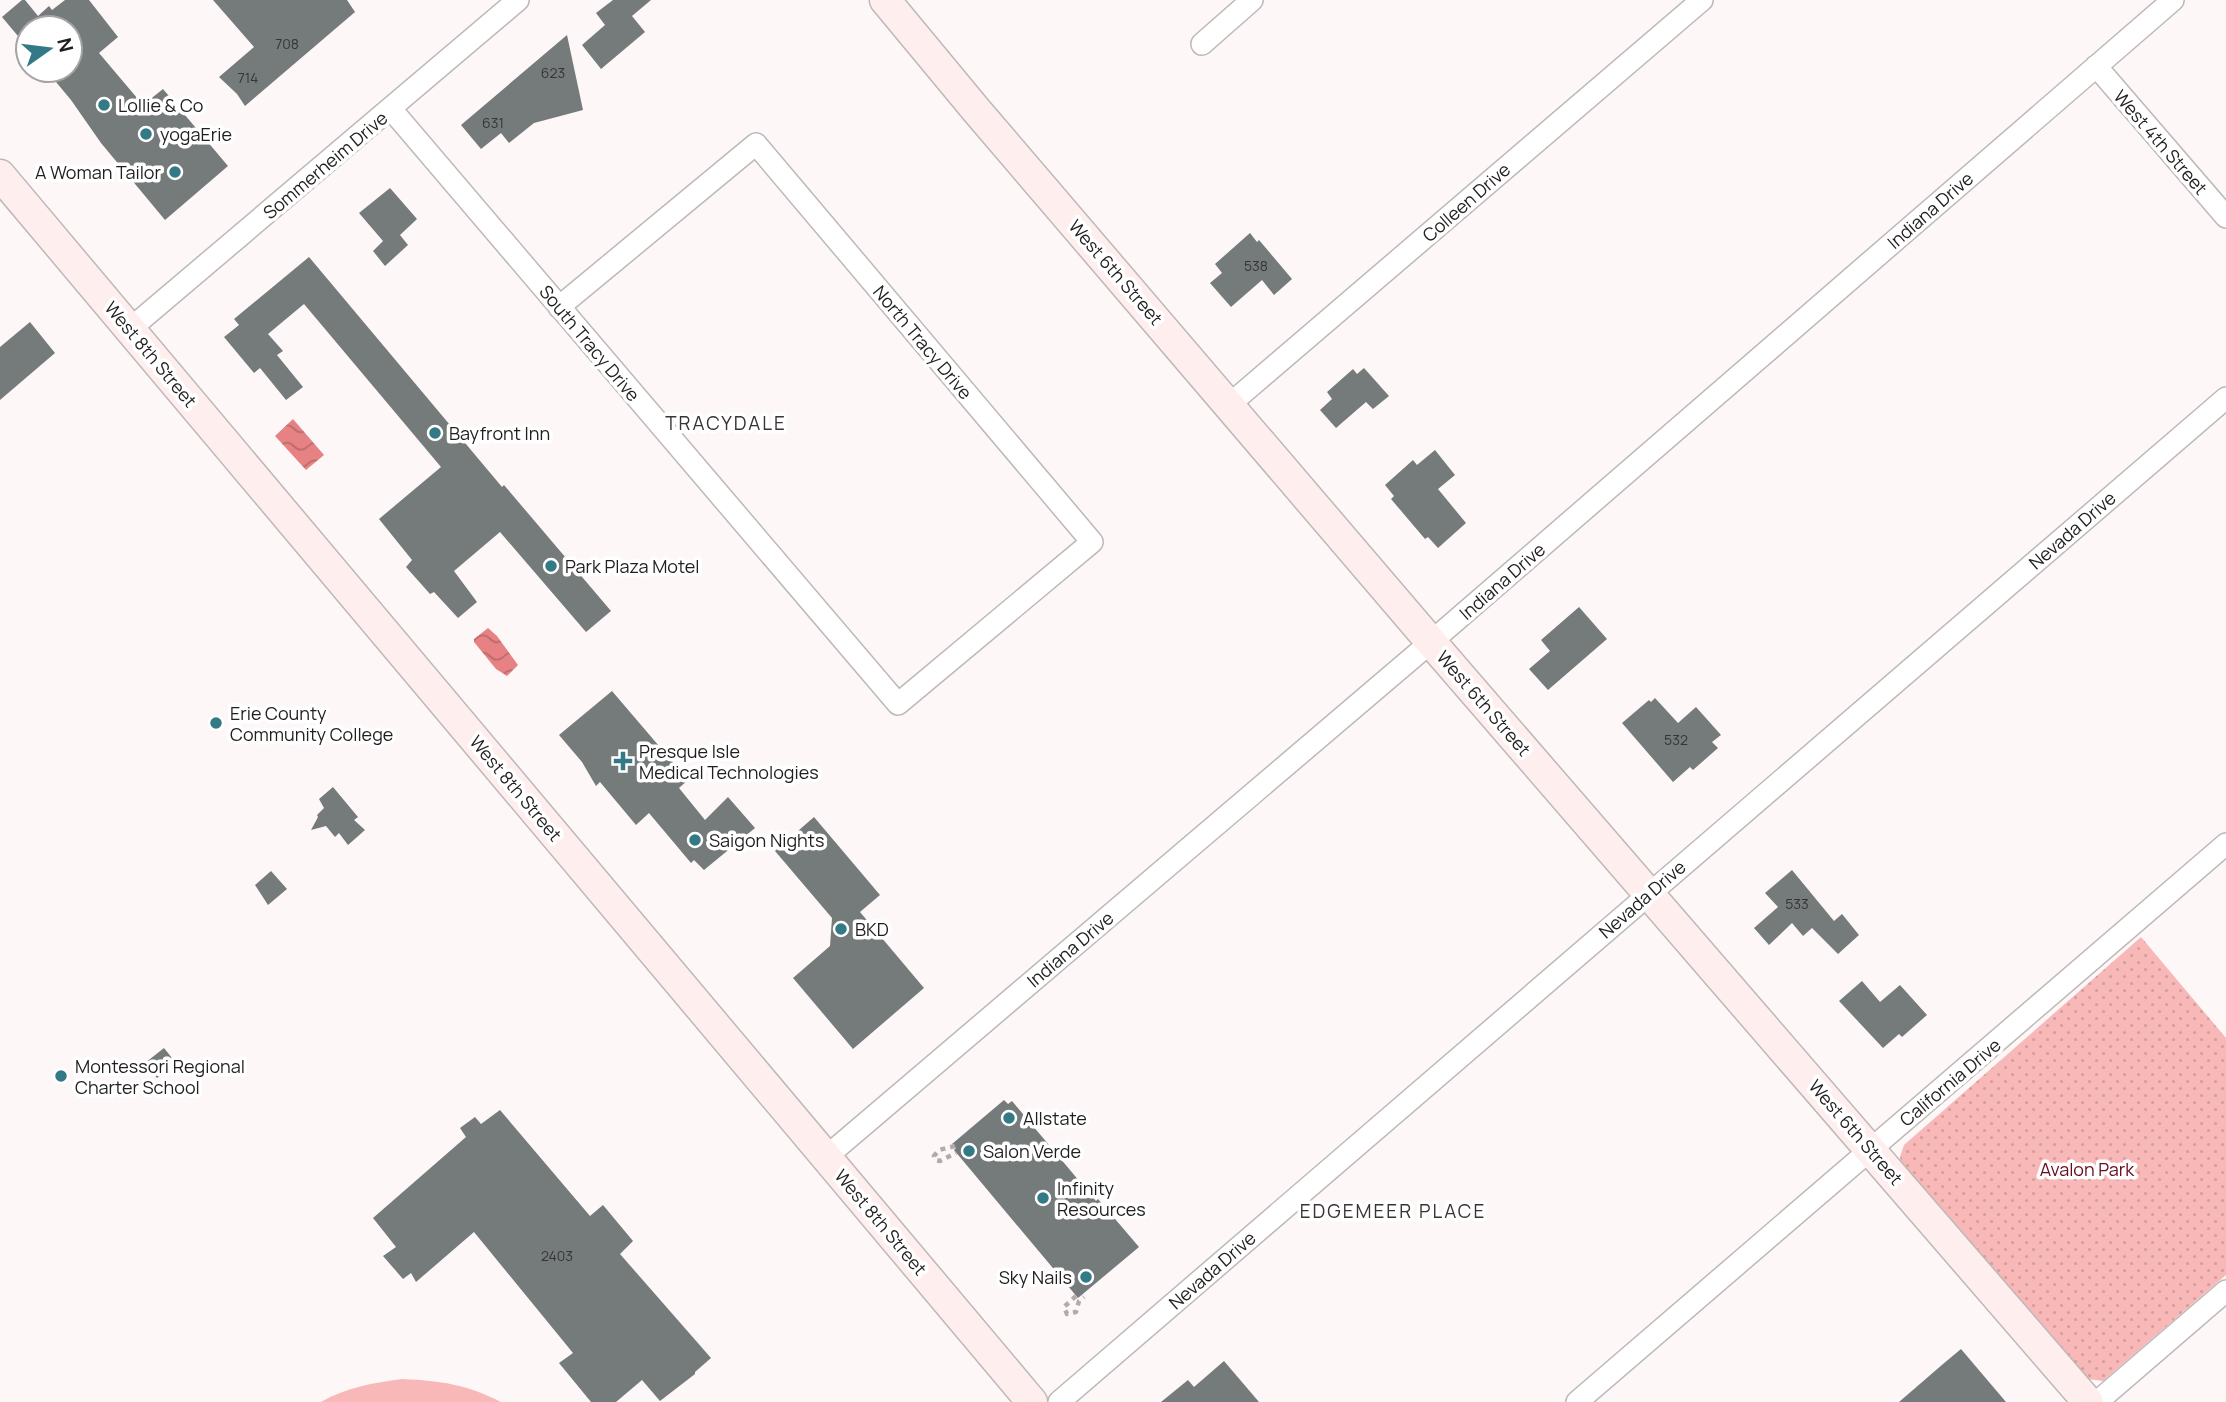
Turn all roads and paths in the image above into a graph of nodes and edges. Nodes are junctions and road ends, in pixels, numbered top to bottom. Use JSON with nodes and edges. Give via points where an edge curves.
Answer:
{"nodes":[{"id":1,"x":518,"y":0,"type":"edge"},
{"id":2,"x":886,"y":0,"type":"edge"},
{"id":3,"x":1252,"y":0,"type":"edge"},
{"id":4,"x":1702,"y":0,"type":"edge"},
{"id":5,"x":2173,"y":0,"type":"edge"},
{"id":6,"x":1202,"y":44,"type":"dead end"},
{"id":7,"x":2096,"y":66,"type":"junction"},
{"id":8,"x":391,"y":109,"type":"junction"},
{"id":9,"x":0,"y":175,"type":"edge"},
{"id":10,"x":2226,"y":217,"type":"edge"},
{"id":11,"x":559,"y":307,"type":"junction"},
{"id":12,"x":130,"y":329,"type":"junction"},
{"id":13,"x":2226,"y":398,"type":"edge"},
{"id":14,"x":1230,"y":404,"type":"junction"},
{"id":15,"x":1431,"y":642,"type":"junction"},
{"id":16,"x":898,"y":704,"type":"joint"},
{"id":17,"x":2226,"y":844,"type":"edge"},
{"id":18,"x":1648,"y":893,"type":"junction"},
{"id":19,"x":954,"y":1146,"type":"dead end"},
{"id":20,"x":1871,"y":1149,"type":"junction"},
{"id":21,"x":956,"y":1153,"type":"dead end"},
{"id":22,"x":826,"y":1157,"type":"junction"},
{"id":23,"x":2226,"y":1291,"type":"edge"},
{"id":24,"x":1076,"y":1296,"type":"dead end"},
{"id":25,"x":1084,"y":1297,"type":"dead end"},
{"id":26,"x":1032,"y":1402,"type":"edge"},
{"id":27,"x":1059,"y":1402,"type":"edge"},
{"id":28,"x":1577,"y":1402,"type":"edge"},
{"id":29,"x":2088,"y":1402,"type":"edge"},
{"id":30,"x":2097,"y":1402,"type":"edge"}],
"edges":[{"from":1,"to":8,"type":"street","name":"Sommerheim Drive"},
{"from":2,"to":14,"type":"street","name":"West 6th Street"},
{"from":3,"to":6,"type":"street"},
{"from":4,"to":14,"type":"street","name":"Colleen Drive"},
{"from":5,"to":7,"type":"street","name":"Indiana Drive"},
{"from":7,"to":10,"type":"street","name":"West 4th Street"},
{"from":7,"to":15,"type":"street","name":"Indiana Drive"},
{"from":8,"to":11,"type":"street","name":"South Tracy Drive"},
{"from":8,"to":12,"type":"street","name":"Sommerheim Drive"},
{"from":9,"to":12,"type":"street","name":"West 8th Street"},
{"from":11,"to":16,"type":"street","name":"South Tracy Drive"},
{"from":11,"to":16,"type":"street","name":"North Tracy Drive","via":[[756,144],[1092,542]]},
{"from":12,"to":22,"type":"street","name":"West 8th Street"},
{"from":13,"to":18,"type":"street","name":"Nevada Drive"},
{"from":14,"to":15,"type":"street","name":"West 6th Street"},
{"from":15,"to":18,"type":"street","name":"West 6th Street"},
{"from":15,"to":22,"type":"street","name":"Indiana Drive"},
{"from":17,"to":20,"type":"street","name":"California Drive"},
{"from":18,"to":20,"type":"street","name":"West 6th Street"},
{"from":18,"to":27,"type":"street","name":"Nevada Drive"},
{"from":19,"to":21,"type":"path","via":[[934,1156],[940,1161]]},
{"from":20,"to":28,"type":"street","name":"California Drive"},
{"from":20,"to":29,"type":"street","name":"West 6th Street"},
{"from":22,"to":26,"type":"street","name":"West 8th Street"},
{"from":23,"to":30,"type":"street"},
{"from":24,"to":25,"type":"path","via":[[1064,1307],[1067,1314],[1076,1312]]}]}
